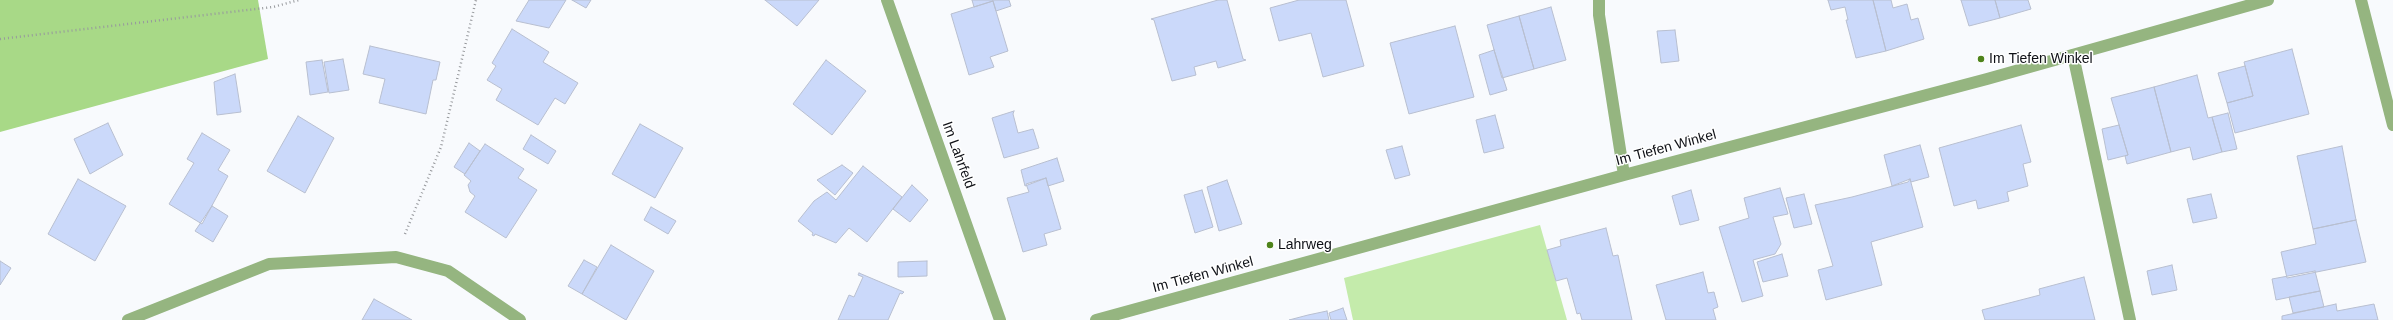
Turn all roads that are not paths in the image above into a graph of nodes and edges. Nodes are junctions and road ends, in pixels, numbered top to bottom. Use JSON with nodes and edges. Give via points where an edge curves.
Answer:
{"nodes":[{"id":1,"x":887,"y":0,"type":"edge"},
{"id":2,"x":1599,"y":0,"type":"edge"},
{"id":3,"x":2268,"y":0,"type":"edge"},
{"id":4,"x":2361,"y":0,"type":"edge"},
{"id":5,"x":2073,"y":55,"type":"junction"},
{"id":6,"x":2393,"y":125,"type":"edge"},
{"id":7,"x":1624,"y":175,"type":"junction"},
{"id":8,"x":128,"y":320,"type":"edge"},
{"id":9,"x":520,"y":320,"type":"edge"},
{"id":10,"x":1000,"y":320,"type":"edge"},
{"id":11,"x":1096,"y":320,"type":"edge"},
{"id":12,"x":2130,"y":320,"type":"edge"}],
"edges":[{"from":1,"to":10,"type":"street","name":"Im Lahrfeld"},
{"from":2,"to":7,"type":"street","via":[[1599,15]]},
{"from":3,"to":5,"type":"street","name":"Im Tiefen Winkel"},
{"from":4,"to":6,"type":"street"},
{"from":5,"to":7,"type":"street","name":"Im Tiefen Winkel"},
{"from":5,"to":12,"type":"street"},
{"from":7,"to":11,"type":"street","name":"Im Tiefen Winkel"},
{"from":8,"to":9,"type":"street","via":[[269,264],[396,257],[448,271]]}]}
